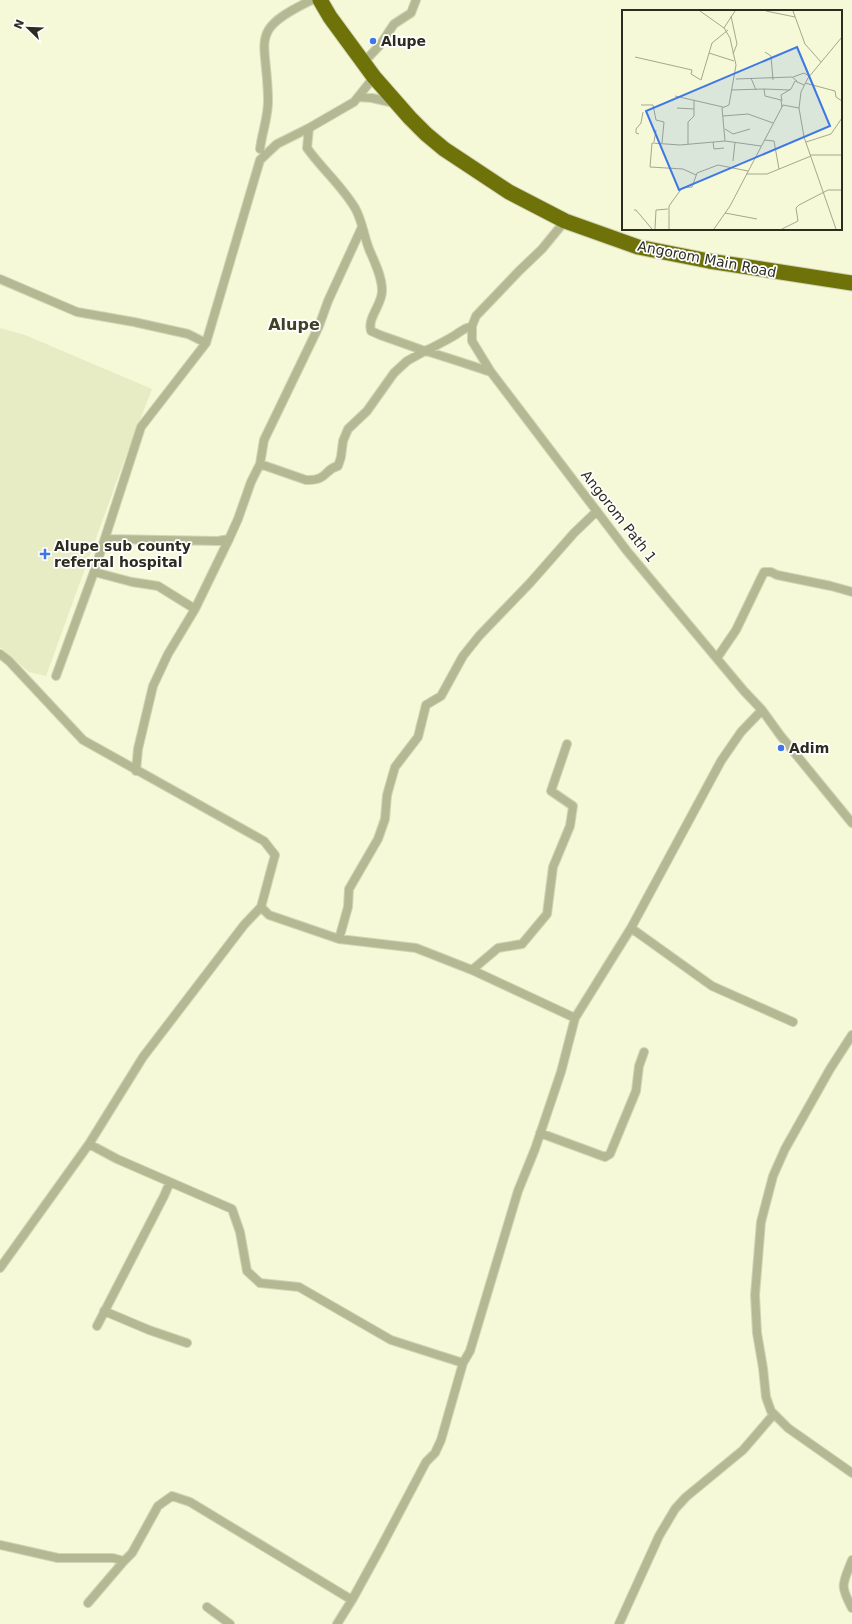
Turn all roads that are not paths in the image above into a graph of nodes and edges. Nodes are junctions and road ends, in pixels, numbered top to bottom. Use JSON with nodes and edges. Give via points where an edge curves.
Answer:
{"nodes":[{"id":1,"x":312,"y":0,"type":"edge"},
{"id":2,"x":320,"y":0,"type":"edge"},
{"id":3,"x":416,"y":0,"type":"edge"},
{"id":4,"x":363,"y":63,"type":"junction"},
{"id":5,"x":374,"y":77,"type":"junction"},
{"id":6,"x":358,"y":97,"type":"junction"},
{"id":7,"x":395,"y":103,"type":"junction"},
{"id":8,"x":309,"y":128,"type":"junction"},
{"id":9,"x":260,"y":150,"type":"dead end"},
{"id":10,"x":565,"y":221,"type":"junction"},
{"id":11,"x":362,"y":228,"type":"junction"},
{"id":12,"x":0,"y":279,"type":"edge"},
{"id":13,"x":852,"y":283,"type":"edge"},
{"id":14,"x":472,"y":326,"type":"junction"},
{"id":15,"x":206,"y":343,"type":"junction"},
{"id":16,"x":425,"y":351,"type":"junction"},
{"id":17,"x":491,"y":372,"type":"junction"},
{"id":18,"x":260,"y":464,"type":"junction"},
{"id":19,"x":597,"y":511,"type":"junction"},
{"id":20,"x":105,"y":538,"type":"junction"},
{"id":21,"x":229,"y":539,"type":"junction"},
{"id":22,"x":94,"y":572,"type":"junction"},
{"id":23,"x":852,"y":592,"type":"edge"},
{"id":24,"x":195,"y":609,"type":"junction"},
{"id":25,"x":0,"y":654,"type":"edge"},
{"id":26,"x":717,"y":658,"type":"junction"},
{"id":27,"x":56,"y":676,"type":"dead end"},
{"id":28,"x":762,"y":710,"type":"junction"},
{"id":29,"x":567,"y":744,"type":"dead end"},
{"id":30,"x":136,"y":771,"type":"junction"},
{"id":31,"x":852,"y":823,"type":"edge"},
{"id":32,"x":261,"y":907,"type":"junction"},
{"id":33,"x":631,"y":928,"type":"junction"},
{"id":34,"x":339,"y":939,"type":"junction"},
{"id":35,"x":472,"y":970,"type":"junction"},
{"id":36,"x":574,"y":1018,"type":"junction"},
{"id":37,"x":793,"y":1022,"type":"dead end"},
{"id":38,"x":852,"y":1036,"type":"edge"},
{"id":39,"x":644,"y":1052,"type":"dead end"},
{"id":40,"x":540,"y":1133,"type":"junction"},
{"id":41,"x":89,"y":1144,"type":"junction"},
{"id":42,"x":170,"y":1182,"type":"junction"},
{"id":43,"x":0,"y":1268,"type":"edge"},
{"id":44,"x":104,"y":1311,"type":"junction"},
{"id":45,"x":97,"y":1326,"type":"dead end"},
{"id":46,"x":187,"y":1342,"type":"dead end"},
{"id":47,"x":462,"y":1364,"type":"junction"},
{"id":48,"x":774,"y":1414,"type":"junction"},
{"id":49,"x":852,"y":1473,"type":"edge"},
{"id":50,"x":0,"y":1545,"type":"edge"},
{"id":51,"x":852,"y":1560,"type":"edge"},
{"id":52,"x":124,"y":1561,"type":"junction"},
{"id":53,"x":352,"y":1600,"type":"junction"},
{"id":54,"x":88,"y":1603,"type":"dead end"},
{"id":55,"x":208,"y":1607,"type":"dead end"},
{"id":56,"x":852,"y":1608,"type":"edge"},
{"id":57,"x":230,"y":1624,"type":"edge"},
{"id":58,"x":337,"y":1624,"type":"edge"},
{"id":59,"x":618,"y":1624,"type":"edge"}],
"edges":[{"from":1,"to":9,"type":"street","via":[[275,21],[265,34],[263,50],[268,81],[268,106]]},
{"from":2,"to":4,"type":"highway","name":"Angorom Main Road"},
{"from":3,"to":4,"type":"street","via":[[411,13],[394,24],[380,45]]},
{"from":4,"to":5,"type":"highway","name":"Angorom Main Road"},
{"from":5,"to":6,"type":"street"},
{"from":5,"to":7,"type":"highway","name":"Angorom Main Road"},
{"from":6,"to":7,"type":"street"},
{"from":6,"to":8,"type":"street"},
{"from":7,"to":10,"type":"highway","name":"Angorom Main Road","via":[[444,149],[509,192]]},
{"from":8,"to":11,"type":"street","via":[[307,148],[348,197],[360,218]]},
{"from":8,"to":15,"type":"street","via":[[277,144],[260,160]]},
{"from":10,"to":13,"type":"highway","name":"Angorom Main Road","via":[[638,247]]},
{"from":10,"to":14,"type":"street","via":[[542,250],[483,308]]},
{"from":11,"to":16,"type":"street","via":[[378,271],[382,290],[371,321],[371,331]]},
{"from":11,"to":18,"type":"street","via":[[319,326],[264,440]]},
{"from":12,"to":15,"type":"street","via":[[77,312],[188,334]]},
{"from":14,"to":16,"type":"street","via":[[462,329],[458,334]]},
{"from":14,"to":17,"type":"street","name":"Angorom Path 1","via":[[472,341]]},
{"from":15,"to":20,"type":"street","via":[[141,427]]},
{"from":16,"to":17,"type":"street"},
{"from":16,"to":18,"type":"street","via":[[394,373],[368,411],[348,429],[338,466],[332,467],[325,476],[306,480]]},
{"from":17,"to":19,"type":"street","name":"Angorom Path 1"},
{"from":18,"to":21,"type":"street"},
{"from":19,"to":26,"type":"street","name":"Angorom Path 1","via":[[627,551]]},
{"from":19,"to":34,"type":"street","via":[[479,636],[463,656],[441,696],[426,705],[418,737],[395,767],[387,795],[385,819],[378,839],[349,889],[348,908]]},
{"from":20,"to":21,"type":"street","via":[[218,541]]},
{"from":20,"to":22,"type":"street"},
{"from":21,"to":24,"type":"street"},
{"from":22,"to":24,"type":"street","via":[[158,586]]},
{"from":22,"to":27,"type":"street"},
{"from":23,"to":26,"type":"street","via":[[764,572],[736,630]]},
{"from":24,"to":30,"type":"street","via":[[168,654],[153,686],[138,749]]},
{"from":25,"to":30,"type":"street","via":[[83,740]]},
{"from":26,"to":28,"type":"street","name":"Angorom Path 1"},
{"from":28,"to":31,"type":"street","name":"Angorom Path 1"},
{"from":28,"to":33,"type":"street","via":[[741,732],[721,761]]},
{"from":29,"to":35,"type":"street","via":[[551,791],[573,806],[570,826],[554,867],[547,914],[522,944],[498,948]]},
{"from":30,"to":32,"type":"street","via":[[264,841],[275,855]]},
{"from":32,"to":34,"type":"street","via":[[269,915]]},
{"from":32,"to":41,"type":"street","via":[[244,925],[144,1057]]},
{"from":33,"to":36,"type":"street"},
{"from":33,"to":37,"type":"street","via":[[712,986]]},
{"from":34,"to":35,"type":"street","via":[[416,948]]},
{"from":35,"to":36,"type":"street"},
{"from":36,"to":40,"type":"street","via":[[561,1072]]},
{"from":38,"to":48,"type":"street","via":[[830,1069],[785,1149],[773,1176],[761,1222],[755,1295],[757,1333],[766,1397]]},
{"from":39,"to":40,"type":"street","via":[[639,1066],[636,1091],[610,1154],[605,1157]]},
{"from":40,"to":47,"type":"street","via":[[518,1191],[470,1351]]},
{"from":41,"to":42,"type":"street"},
{"from":41,"to":43,"type":"street"},
{"from":42,"to":44,"type":"street"},
{"from":42,"to":47,"type":"street","via":[[232,1209],[240,1232],[247,1271],[260,1282],[299,1287],[391,1340]]},
{"from":44,"to":45,"type":"street"},
{"from":44,"to":46,"type":"street","via":[[149,1330]]},
{"from":47,"to":53,"type":"street","via":[[435,1453],[426,1462]]},
{"from":48,"to":49,"type":"street","via":[[788,1428]]},
{"from":48,"to":59,"type":"street","via":[[743,1450],[674,1509]]},
{"from":50,"to":52,"type":"street","via":[[58,1558],[113,1558]]},
{"from":51,"to":56,"type":"street","via":[[842,1589]]},
{"from":52,"to":53,"type":"street","via":[[132,1552],[158,1506],[172,1496],[190,1502]]},
{"from":52,"to":54,"type":"street"},
{"from":53,"to":58,"type":"street"},
{"from":55,"to":57,"type":"street"}]}
